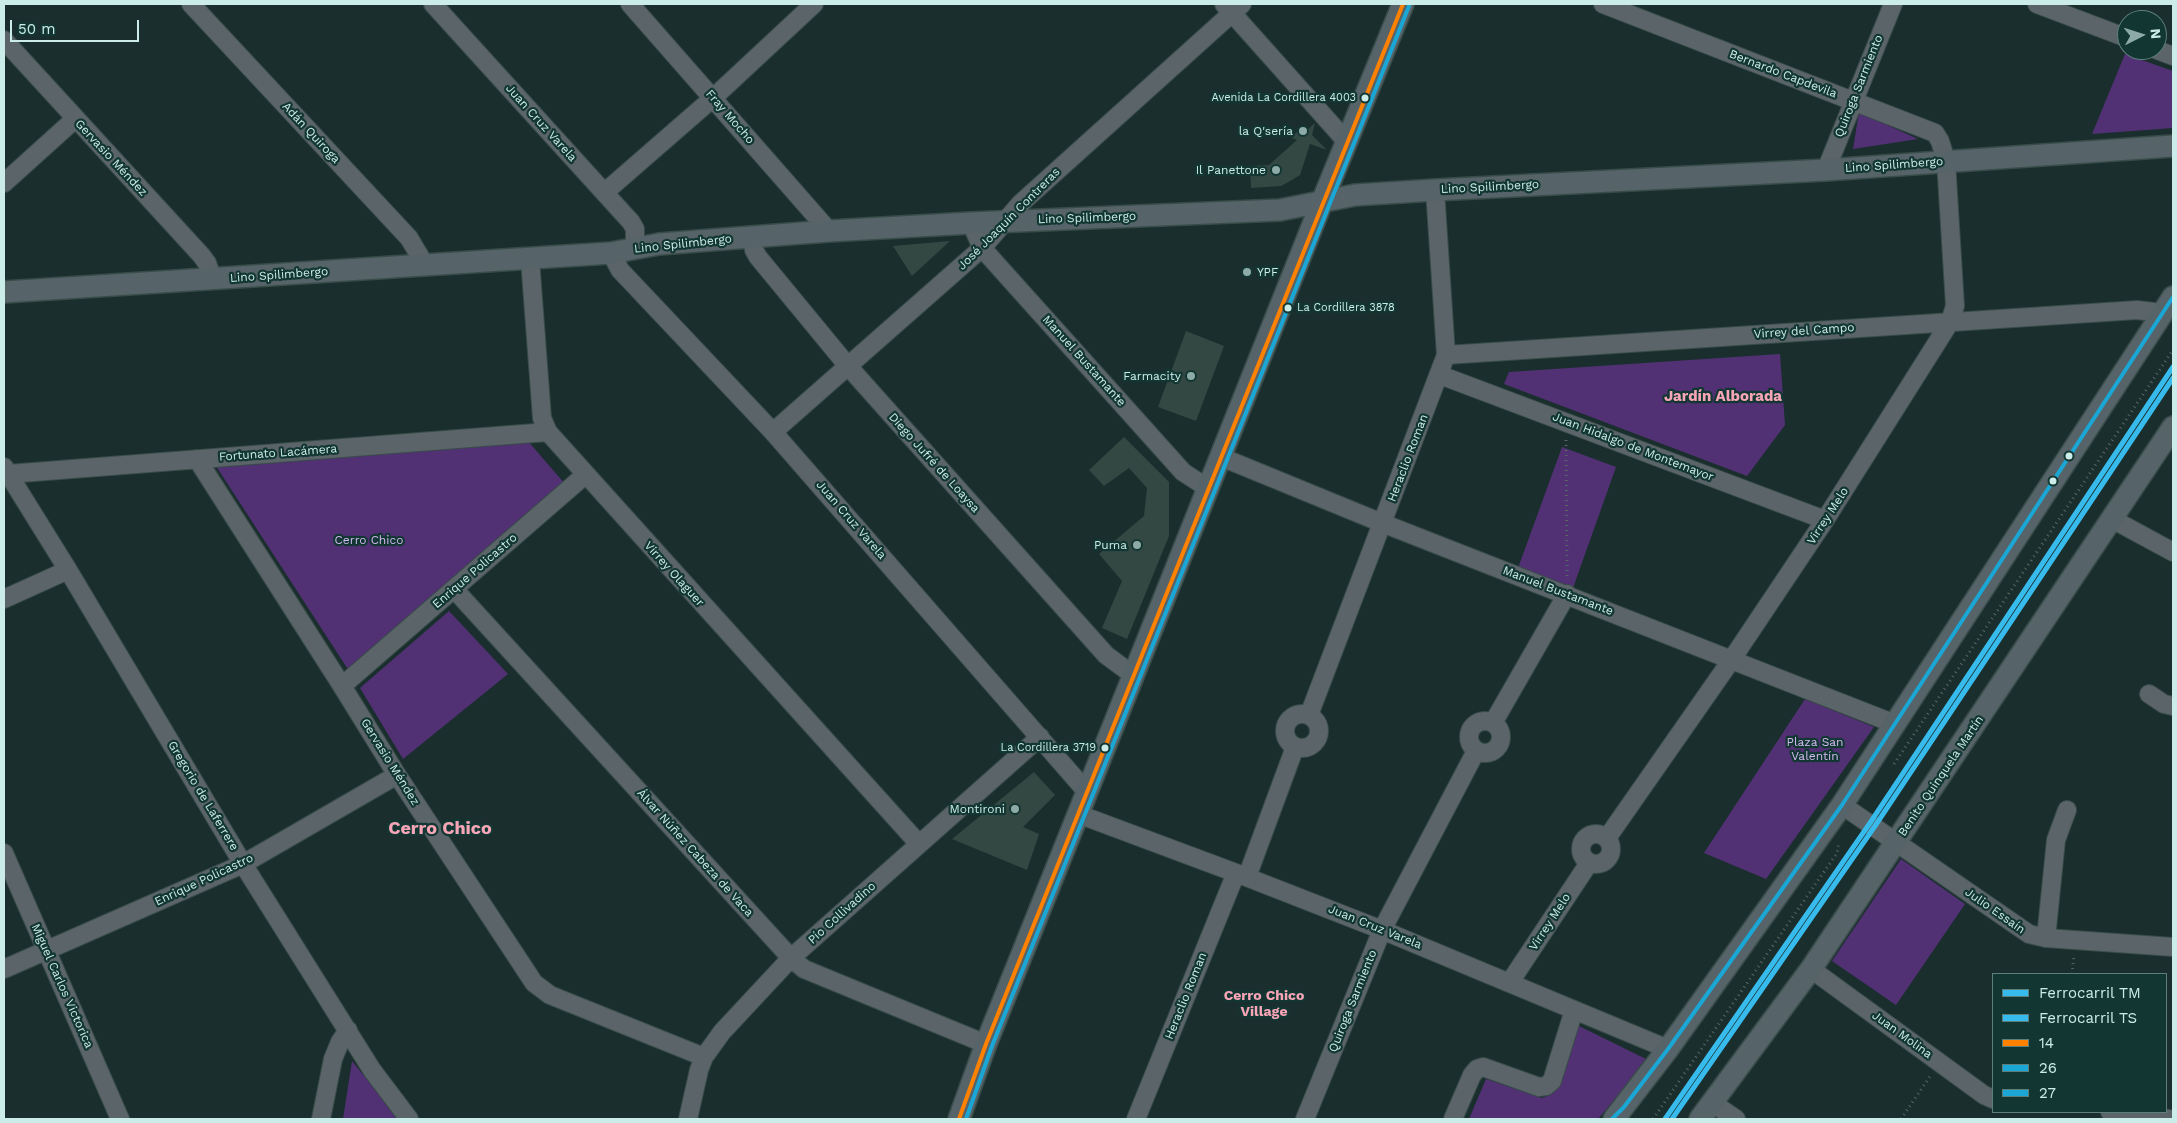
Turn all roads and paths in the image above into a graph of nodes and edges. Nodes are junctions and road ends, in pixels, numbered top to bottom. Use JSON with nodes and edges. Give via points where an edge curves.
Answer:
{"nodes":[{"id":1,"x":191,"y":4,"type":"edge"},
{"id":2,"x":433,"y":4,"type":"edge"},
{"id":3,"x":630,"y":4,"type":"edge"},
{"id":4,"x":814,"y":4,"type":"edge"},
{"id":5,"x":1403,"y":4,"type":"edge"},
{"id":6,"x":1602,"y":4,"type":"edge"},
{"id":7,"x":1893,"y":4,"type":"edge"},
{"id":8,"x":2037,"y":4,"type":"edge"},
{"id":9,"x":1233,"y":7,"type":"edge"},
{"id":10,"x":2117,"y":34,"type":"edge"},
{"id":11,"x":4,"y":40,"type":"edge"},
{"id":12,"x":713,"y":98,"type":"junction"},
{"id":13,"x":1853,"y":100,"type":"junction"},
{"id":14,"x":75,"y":119,"type":"junction"},
{"id":15,"x":1347,"y":142,"type":"junction"},
{"id":16,"x":2172,"y":145,"type":"edge"},
{"id":17,"x":1946,"y":161,"type":"junction"},
{"id":18,"x":1826,"y":170,"type":"junction"},
{"id":19,"x":4,"y":183,"type":"edge"},
{"id":20,"x":1435,"y":190,"type":"junction"},
{"id":21,"x":605,"y":192,"type":"junction"},
{"id":22,"x":1322,"y":202,"type":"junction"},
{"id":23,"x":1005,"y":221,"type":"junction"},
{"id":24,"x":971,"y":223,"type":"junction"},
{"id":25,"x":829,"y":231,"type":"junction"},
{"id":26,"x":752,"y":237,"type":"junction"},
{"id":27,"x":635,"y":248,"type":"junction"},
{"id":28,"x":982,"y":248,"type":"junction"},
{"id":29,"x":611,"y":253,"type":"junction"},
{"id":30,"x":530,"y":258,"type":"junction"},
{"id":31,"x":425,"y":266,"type":"junction"},
{"id":32,"x":213,"y":280,"type":"junction"},
{"id":33,"x":4,"y":292,"type":"edge"},
{"id":34,"x":2168,"y":305,"type":"edge"},
{"id":35,"x":1950,"y":322,"type":"junction"},
{"id":36,"x":2173,"y":350,"type":"edge"},
{"id":37,"x":1446,"y":356,"type":"junction"},
{"id":38,"x":847,"y":365,"type":"junction"},
{"id":39,"x":1440,"y":375,"type":"junction"},
{"id":40,"x":1566,"y":421,"type":"junction"},
{"id":41,"x":2173,"y":427,"type":"edge"},
{"id":42,"x":548,"y":432,"type":"junction"},
{"id":43,"x":773,"y":432,"type":"junction"},
{"id":44,"x":1221,"y":457,"type":"junction"},
{"id":45,"x":197,"y":459,"type":"junction"},
{"id":46,"x":6,"y":470,"type":"edge"},
{"id":47,"x":585,"y":475,"type":"junction"},
{"id":48,"x":1209,"y":489,"type":"junction"},
{"id":49,"x":2112,"y":519,"type":"junction"},
{"id":50,"x":1825,"y":520,"type":"junction"},
{"id":51,"x":1382,"y":523,"type":"junction"},
{"id":52,"x":2173,"y":552,"type":"edge"},
{"id":53,"x":68,"y":570,"type":"junction"},
{"id":54,"x":454,"y":589,"type":"junction"},
{"id":55,"x":1567,"y":594,"type":"junction"},
{"id":56,"x":4,"y":599,"type":"edge"},
{"id":57,"x":1732,"y":659,"type":"junction"},
{"id":58,"x":1133,"y":675,"type":"junction"},
{"id":59,"x":342,"y":686,"type":"junction"},
{"id":60,"x":2149,"y":694,"type":"dead end"},
{"id":61,"x":2173,"y":706,"type":"edge"},
{"id":62,"x":1309,"y":715,"type":"junction"},
{"id":63,"x":1895,"y":724,"type":"junction"},
{"id":64,"x":1040,"y":737,"type":"junction"},
{"id":65,"x":1295,"y":747,"type":"junction"},
{"id":66,"x":1890,"y":770,"type":"dead end"},
{"id":67,"x":397,"y":775,"type":"junction"},
{"id":68,"x":1087,"y":792,"type":"junction"},
{"id":69,"x":1842,"y":805,"type":"junction"},
{"id":70,"x":2067,"y":810,"type":"dead end"},
{"id":71,"x":1078,"y":814,"type":"junction"},
{"id":72,"x":1840,"y":840,"type":"dead end"},
{"id":73,"x":1896,"y":842,"type":"junction"},
{"id":74,"x":919,"y":844,"type":"junction"},
{"id":75,"x":4,"y":853,"type":"edge"},
{"id":76,"x":243,"y":864,"type":"junction"},
{"id":77,"x":1242,"y":875,"type":"junction"},
{"id":78,"x":1382,"y":930,"type":"junction"},
{"id":79,"x":2046,"y":938,"type":"junction"},
{"id":80,"x":2173,"y":948,"type":"edge"},
{"id":81,"x":46,"y":950,"type":"junction"},
{"id":82,"x":791,"y":958,"type":"junction"},
{"id":83,"x":4,"y":969,"type":"edge"},
{"id":84,"x":1811,"y":969,"type":"junction"},
{"id":85,"x":1510,"y":982,"type":"junction"},
{"id":86,"x":1574,"y":1010,"type":"junction"},
{"id":87,"x":348,"y":1030,"type":"junction"},
{"id":88,"x":986,"y":1044,"type":"junction"},
{"id":89,"x":1668,"y":1049,"type":"junction"},
{"id":90,"x":704,"y":1057,"type":"junction"},
{"id":91,"x":1940,"y":1062,"type":"junction"},
{"id":92,"x":1992,"y":1098,"type":"edge"},
{"id":93,"x":1706,"y":1111,"type":"edge"},
{"id":94,"x":2118,"y":1113,"type":"edge"},
{"id":95,"x":1617,"y":1115,"type":"edge"},
{"id":96,"x":114,"y":1118,"type":"edge"},
{"id":97,"x":321,"y":1119,"type":"edge"},
{"id":98,"x":409,"y":1119,"type":"edge"},
{"id":99,"x":688,"y":1119,"type":"edge"},
{"id":100,"x":959,"y":1119,"type":"edge"},
{"id":101,"x":1136,"y":1119,"type":"edge"},
{"id":102,"x":1305,"y":1119,"type":"edge"},
{"id":103,"x":1454,"y":1119,"type":"edge"},
{"id":104,"x":1653,"y":1119,"type":"edge"},
{"id":105,"x":1736,"y":1119,"type":"edge"},
{"id":106,"x":1901,"y":1119,"type":"edge"},
{"id":107,"x":2169,"y":1119,"type":"edge"}],
"edges":[{"from":1,"to":31,"type":"street","name":"Adán Quiroga","via":[[409,238]]},
{"from":2,"to":21,"type":"street","name":"Juan Cruz Varela"},
{"from":3,"to":12,"type":"street","name":"Fray Mocho"},
{"from":4,"to":12,"type":"street"},
{"from":5,"to":15,"type":"main road"},
{"from":6,"to":13,"type":"street","name":"Bernardo Capdevila"},
{"from":7,"to":13,"type":"street","name":"Quiroga Sarmiento"},
{"from":8,"to":10,"type":"street"},
{"from":9,"to":15,"type":"street"},
{"from":9,"to":23,"type":"street","name":"José Joaquín Contreras"},
{"from":11,"to":14,"type":"street","name":"Gervasio Méndez"},
{"from":12,"to":21,"type":"street"},
{"from":12,"to":25,"type":"street","name":"Fray Mocho"},
{"from":13,"to":17,"type":"street","name":"Bernardo Capdevila","via":[[1935,133]]},
{"from":13,"to":18,"type":"street","name":"Quiroga Sarmiento"},
{"from":14,"to":19,"type":"street"},
{"from":14,"to":32,"type":"street","name":"Gervasio Méndez","via":[[201,255]]},
{"from":15,"to":22,"type":"main road"},
{"from":16,"to":17,"type":"main road","name":"Lino Spilimbergo"},
{"from":17,"to":18,"type":"main road","name":"Lino Spilimbergo"},
{"from":17,"to":35,"type":"street","name":"Virrey Melo","via":[[1954,306]]},
{"from":18,"to":20,"type":"main road","name":"Lino Spilimbergo"},
{"from":20,"to":22,"type":"main road","name":"Lino Spilimbergo"},
{"from":20,"to":37,"type":"street","name":"Heraclio Roman"},
{"from":21,"to":27,"type":"street","name":"Juan Cruz Varela","via":[[635,229]]},
{"from":22,"to":23,"type":"main road","name":"Lino Spilimbergo","via":[[1280,210]]},
{"from":22,"to":44,"type":"main road"},
{"from":23,"to":24,"type":"main road","name":"Lino Spilimbergo"},
{"from":23,"to":28,"type":"street","name":"José Joaquín Contreras"},
{"from":24,"to":25,"type":"main road","name":"Lino Spilimbergo"},
{"from":24,"to":28,"type":"street","name":"Manuel Bustamante"},
{"from":25,"to":26,"type":"main road","name":"Lino Spilimbergo"},
{"from":26,"to":27,"type":"main road","name":"Lino Spilimbergo"},
{"from":26,"to":38,"type":"street","name":"Diego Jufré de Loaysa","via":[[758,257]]},
{"from":27,"to":29,"type":"main road","name":"Lino Spilimbergo"},
{"from":28,"to":38,"type":"street","name":"José Joaquín Contreras"},
{"from":28,"to":48,"type":"street","name":"Manuel Bustamante","via":[[1183,472]]},
{"from":29,"to":30,"type":"main road","name":"Lino Spilimbergo"},
{"from":29,"to":43,"type":"street","name":"Juan Cruz Varela","via":[[620,270]]},
{"from":30,"to":31,"type":"main road","name":"Lino Spilimbergo"},
{"from":30,"to":42,"type":"street","name":"Virrey Olaguer","via":[[542,418]]},
{"from":31,"to":32,"type":"main road","name":"Lino Spilimbergo"},
{"from":32,"to":33,"type":"main road","name":"Lino Spilimbergo"},
{"from":34,"to":35,"type":"street","name":"Virrey del Campo","via":[[2138,310]]},
{"from":34,"to":63,"type":"main road"},
{"from":35,"to":37,"type":"street","name":"Virrey del Campo"},
{"from":35,"to":50,"type":"street","name":"Virrey Melo"},
{"from":36,"to":66,"type":"path"},
{"from":37,"to":39,"type":"street","name":"Heraclio Roman"},
{"from":38,"to":43,"type":"street","name":"José Joaquín Contreras"},
{"from":38,"to":58,"type":"street","name":"Diego Jufré de Loaysa","via":[[1106,655]]},
{"from":39,"to":40,"type":"street","name":"Juan Hidalgo de Montemayor"},
{"from":39,"to":51,"type":"street","name":"Heraclio Roman"},
{"from":40,"to":50,"type":"street","name":"Juan Hidalgo de Montemayor"},
{"from":40,"to":55,"type":"path"},
{"from":41,"to":49,"type":"main road","name":"Benito Quinquela Martín"},
{"from":42,"to":45,"type":"street","name":"Fortunato Lacámera"},
{"from":42,"to":47,"type":"street","name":"Virrey Olaguer"},
{"from":43,"to":64,"type":"street","name":"Juan Cruz Varela"},
{"from":44,"to":48,"type":"main road"},
{"from":44,"to":51,"type":"street","name":"Manuel Bustamante"},
{"from":45,"to":46,"type":"street","name":"Fortunato Lacámera"},
{"from":45,"to":59,"type":"street","name":"Gervasio Méndez"},
{"from":46,"to":53,"type":"street","name":"Gregorio de Laferrere"},
{"from":47,"to":54,"type":"street","name":"Enrique Policastro"},
{"from":47,"to":74,"type":"street","name":"Virrey Olaguer"},
{"from":48,"to":58,"type":"main road"},
{"from":49,"to":52,"type":"street"},
{"from":49,"to":73,"type":"main road","name":"Benito Quinquela Martín"},
{"from":50,"to":57,"type":"street","name":"Virrey Melo"},
{"from":51,"to":55,"type":"street","name":"Manuel Bustamante"},
{"from":51,"to":62,"type":"street","name":"Heraclio Roman"},
{"from":53,"to":56,"type":"street"},
{"from":53,"to":76,"type":"street","name":"Gregorio de Laferrere"},
{"from":54,"to":59,"type":"street","name":"Enrique Policastro"},
{"from":54,"to":82,"type":"street","name":"Álvar Núñez Cabeza de Vaca"},
{"from":55,"to":57,"type":"street","name":"Manuel Bustamante"},
{"from":55,"to":78,"type":"street","name":"Quiroga Sarmiento","via":[[1493,723],[1477,723],[1470,731],[1469,743],[1476,752]]},
{"from":57,"to":63,"type":"street","name":"Manuel Bustamante"},
{"from":57,"to":85,"type":"street","name":"Virrey Melo","via":[[1607,838],[1612,851],[1607,860],[1589,863]]},
{"from":58,"to":68,"type":"main road"},
{"from":59,"to":67,"type":"street","name":"Gervasio Méndez"},
{"from":60,"to":61,"type":"street"},
{"from":62,"to":65,"type":"street","via":[[1297,714],[1285,726],[1287,738]]},
{"from":62,"to":65,"type":"street","via":[[1319,727],[1318,738],[1311,746]]},
{"from":63,"to":69,"type":"main road"},
{"from":64,"to":68,"type":"street","name":"Juan Cruz Varela"},
{"from":64,"to":74,"type":"street","name":"Pío Collivadino"},
{"from":65,"to":77,"type":"street","name":"Heraclio Roman"},
{"from":67,"to":76,"type":"street","name":"Enrique Policastro"},
{"from":67,"to":90,"type":"street","name":"Gervasio Méndez","via":[[534,983],[550,995]]},
{"from":68,"to":71,"type":"main road"},
{"from":69,"to":73,"type":"street","name":"Julio Essaín"},
{"from":69,"to":89,"type":"main road"},
{"from":70,"to":79,"type":"street","via":[[2056,840]]},
{"from":71,"to":77,"type":"street","name":"Juan Cruz Varela"},
{"from":71,"to":88,"type":"main road"},
{"from":72,"to":104,"type":"path","via":[[1837,853]]},
{"from":73,"to":79,"type":"street","name":"Julio Essaín","via":[[2021,930]]},
{"from":73,"to":84,"type":"main road","name":"Benito Quinquela Martín"},
{"from":74,"to":82,"type":"street","name":"Pío Collivadino"},
{"from":75,"to":81,"type":"street","name":"Miguel Carlos Victorica"},
{"from":76,"to":81,"type":"street","name":"Enrique Policastro"},
{"from":76,"to":87,"type":"street","name":"Gregorio de Laferrere"},
{"from":77,"to":78,"type":"street","name":"Juan Cruz Varela"},
{"from":77,"to":101,"type":"street","name":"Heraclio Roman"},
{"from":78,"to":85,"type":"street","name":"Juan Cruz Varela"},
{"from":78,"to":102,"type":"street","name":"Quiroga Sarmiento"},
{"from":79,"to":80,"type":"street","name":"Julio Essaín"},
{"from":81,"to":83,"type":"street","name":"Enrique Policastro"},
{"from":81,"to":96,"type":"street","name":"Miguel Carlos Victorica"},
{"from":82,"to":88,"type":"street","name":"Álvar Núñez Cabeza de Vaca","via":[[814,975]]},
{"from":82,"to":90,"type":"street","name":"Pío Collivadino","via":[[722,1032]]},
{"from":84,"to":91,"type":"street","name":"Juan Molina"},
{"from":84,"to":93,"type":"main road","name":"Benito Quinquela Martín"},
{"from":85,"to":86,"type":"street","name":"Juan Cruz Varela"},
{"from":86,"to":89,"type":"street","name":"Juan Cruz Varela"},
{"from":86,"to":103,"type":"street","via":[[1552,1081],[1539,1087],[1482,1067],[1472,1075]]},
{"from":87,"to":97,"type":"street","via":[[333,1059]]},
{"from":87,"to":98,"type":"street","name":"Gregorio de Laferrere","via":[[372,1070]]},
{"from":88,"to":100,"type":"main road"},
{"from":89,"to":95,"type":"main road"},
{"from":90,"to":99,"type":"street","name":"Pío Collivadino"},
{"from":91,"to":92,"type":"street","name":"Juan Molina"},
{"from":91,"to":106,"type":"path"},
{"from":93,"to":105,"type":"street"},
{"from":94,"to":107,"type":"street"}]}
